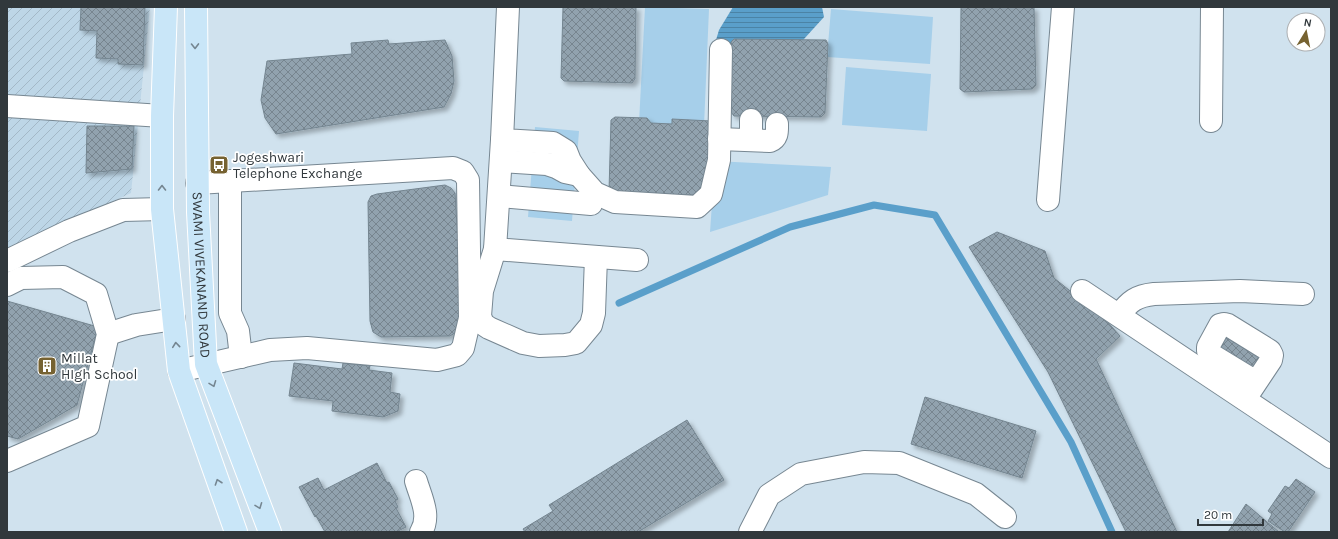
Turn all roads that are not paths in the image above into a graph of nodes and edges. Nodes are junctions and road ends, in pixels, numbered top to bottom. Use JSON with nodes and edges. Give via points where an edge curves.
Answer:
{"nodes":[{"id":1,"x":166,"y":7,"type":"edge"},
{"id":2,"x":196,"y":7,"type":"edge"},
{"id":3,"x":508,"y":7,"type":"edge"},
{"id":4,"x":1063,"y":7,"type":"edge"},
{"id":5,"x":1212,"y":7,"type":"edge"},
{"id":6,"x":721,"y":50,"type":"dead end"},
{"id":7,"x":7,"y":106,"type":"edge"},
{"id":8,"x":162,"y":116,"type":"junction"},
{"id":9,"x":1211,"y":121,"type":"dead end"},
{"id":10,"x":777,"y":124,"type":"dead end"},
{"id":11,"x":719,"y":139,"type":"junction"},
{"id":12,"x":502,"y":140,"type":"junction"},
{"id":13,"x":501,"y":161,"type":"junction"},
{"id":14,"x":579,"y":175,"type":"junction"},
{"id":15,"x":230,"y":181,"type":"junction"},
{"id":16,"x":197,"y":183,"type":"junction"},
{"id":17,"x":499,"y":196,"type":"junction"},
{"id":18,"x":1048,"y":200,"type":"dead end"},
{"id":19,"x":590,"y":204,"type":"dead end"},
{"id":20,"x":162,"y":209,"type":"junction"},
{"id":21,"x":496,"y":249,"type":"junction"},
{"id":22,"x":596,"y":257,"type":"junction"},
{"id":23,"x":637,"y":260,"type":"dead end"},
{"id":24,"x":7,"y":261,"type":"edge"},
{"id":25,"x":7,"y":286,"type":"edge"},
{"id":26,"x":1082,"y":291,"type":"dead end"},
{"id":27,"x":1303,"y":294,"type":"dead end"},
{"id":28,"x":1119,"y":315,"type":"junction"},
{"id":29,"x":174,"y":319,"type":"junction"},
{"id":30,"x":108,"y":334,"type":"junction"},
{"id":31,"x":241,"y":356,"type":"junction"},
{"id":32,"x":206,"y":364,"type":"junction"},
{"id":33,"x":179,"y":371,"type":"junction"},
{"id":34,"x":1331,"y":457,"type":"edge"},
{"id":35,"x":7,"y":462,"type":"edge"},
{"id":36,"x":416,"y":481,"type":"dead end"},
{"id":37,"x":1005,"y":517,"type":"dead end"},
{"id":38,"x":236,"y":532,"type":"edge"},
{"id":39,"x":270,"y":532,"type":"edge"},
{"id":40,"x":421,"y":532,"type":"edge"},
{"id":41,"x":750,"y":532,"type":"edge"}],
"edges":[{"from":1,"to":8,"type":"main road","name":"SWAMI VIVEKANAND ROAD"},
{"from":2,"to":16,"type":"main road","name":"SWAMI VIVEKANAND ROAD","one_way":true},
{"from":3,"to":12,"type":"street"},
{"from":4,"to":18,"type":"street"},
{"from":5,"to":9,"type":"street"},
{"from":6,"to":11,"type":"street"},
{"from":7,"to":8,"type":"street"},
{"from":20,"to":8,"type":"main road","name":"SWAMI VIVEKANAND ROAD","one_way":true},
{"from":10,"to":11,"type":"street","via":[[777,135],[770,141],[752,130]]},
{"from":11,"to":14,"type":"street","via":[[719,160],[711,194],[698,207],[615,202],[595,193]]},
{"from":12,"to":13,"type":"street"},
{"from":12,"to":14,"type":"street","via":[[553,143],[566,151]]},
{"from":13,"to":14,"type":"street","via":[[547,164]]},
{"from":13,"to":17,"type":"street"},
{"from":15,"to":16,"type":"street"},
{"from":15,"to":31,"type":"street","via":[[230,313],[238,331]]},
{"from":15,"to":31,"type":"street","via":[[453,168],[463,172],[468,180],[470,318],[463,348],[457,355],[437,360],[307,348],[270,350]]},
{"from":16,"to":32,"type":"main road","name":"SWAMI VIVEKANAND ROAD"},
{"from":17,"to":19,"type":"street"},
{"from":17,"to":21,"type":"street"},
{"from":20,"to":24,"type":"street","via":[[123,210],[69,231]]},
{"from":20,"to":29,"type":"main road","name":"SWAMI VIVEKANAND ROAD"},
{"from":21,"to":22,"type":"street"},
{"from":21,"to":22,"type":"street","via":[[482,291],[480,316],[483,324],[523,343],[539,346],[576,343],[591,325],[594,312]]},
{"from":22,"to":23,"type":"street"},
{"from":25,"to":30,"type":"street","via":[[21,278],[63,277],[96,294]]},
{"from":26,"to":28,"type":"street"},
{"from":27,"to":28,"type":"street","via":[[1240,290],[1142,295],[1132,300]]},
{"from":28,"to":34,"type":"street","via":[[1250,391]]},
{"from":29,"to":30,"type":"street","via":[[136,325]]},
{"from":33,"to":29,"type":"main road","name":"SWAMI VIVEKANAND ROAD","one_way":true},
{"from":30,"to":35,"type":"street","via":[[88,426]]},
{"from":31,"to":32,"type":"street"},
{"from":32,"to":33,"type":"street"},
{"from":32,"to":39,"type":"main road","name":"SWAMI VIVEKANAND ROAD","one_way":true},
{"from":38,"to":33,"type":"main road","name":"SWAMI VIVEKANAND ROAD","one_way":true},
{"from":36,"to":40,"type":"street","via":[[426,515]]},
{"from":37,"to":41,"type":"street","via":[[976,494],[899,463],[864,462],[801,474],[769,495]]}]}
